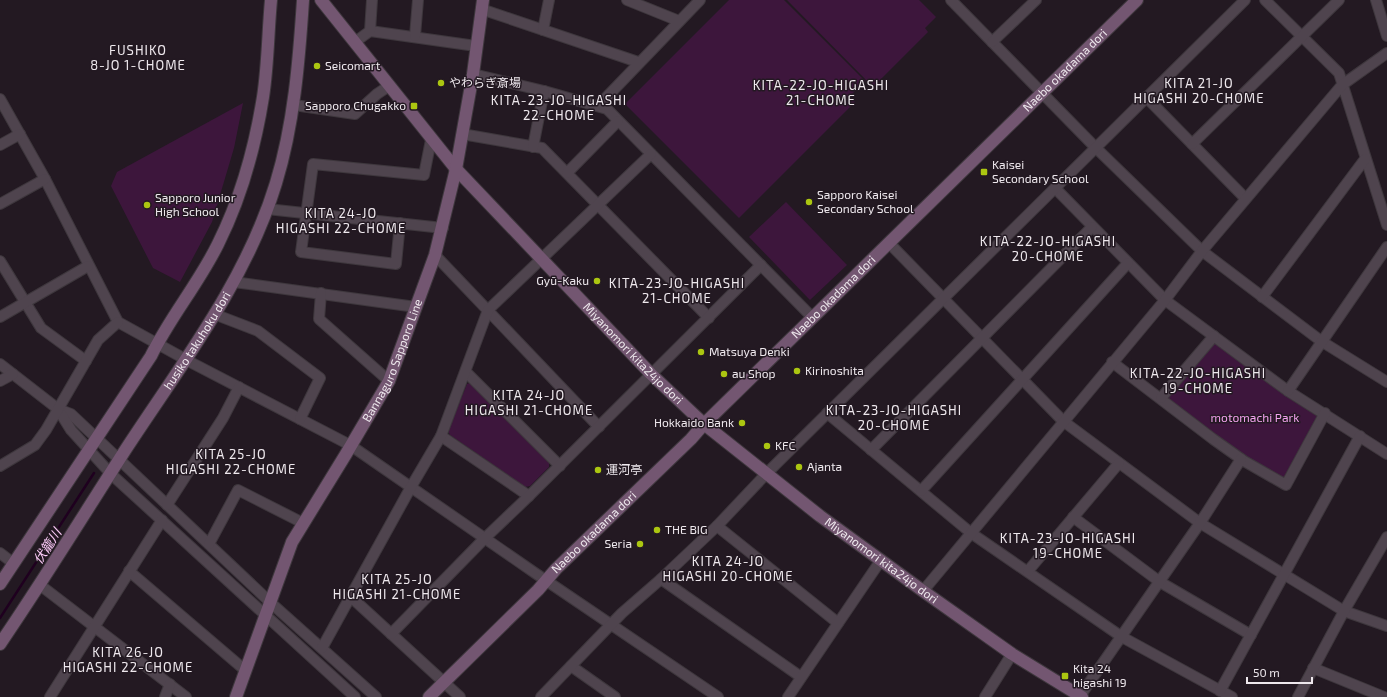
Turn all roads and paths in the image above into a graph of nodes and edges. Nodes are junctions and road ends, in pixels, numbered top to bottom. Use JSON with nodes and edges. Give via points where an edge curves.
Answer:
{"nodes":[{"id":1,"x":271,"y":0,"type":"edge"},
{"id":2,"x":304,"y":0,"type":"edge"},
{"id":3,"x":321,"y":0,"type":"edge"},
{"id":4,"x":372,"y":0,"type":"edge"},
{"id":5,"x":418,"y":0,"type":"edge"},
{"id":6,"x":549,"y":0,"type":"edge"},
{"id":7,"x":627,"y":0,"type":"edge"},
{"id":8,"x":700,"y":0,"type":"edge"},
{"id":9,"x":951,"y":0,"type":"edge"},
{"id":10,"x":1137,"y":0,"type":"edge"},
{"id":11,"x":1245,"y":0,"type":"edge"},
{"id":12,"x":1265,"y":0,"type":"edge"},
{"id":13,"x":1339,"y":0,"type":"edge"},
{"id":14,"x":1376,"y":0,"type":"edge"},
{"id":15,"x":1032,"y":1,"type":"edge"},
{"id":16,"x":482,"y":5,"type":"edge"},
{"id":17,"x":679,"y":21,"type":"junction"},
{"id":18,"x":543,"y":30,"type":"junction"},
{"id":19,"x":370,"y":31,"type":"junction"},
{"id":20,"x":415,"y":36,"type":"junction"},
{"id":21,"x":1387,"y":36,"type":"edge"},
{"id":22,"x":1301,"y":37,"type":"junction"},
{"id":23,"x":355,"y":42,"type":"junction"},
{"id":24,"x":992,"y":42,"type":"junction"},
{"id":25,"x":476,"y":46,"type":"junction"},
{"id":26,"x":1387,"y":53,"type":"edge"},
{"id":27,"x":638,"y":62,"type":"junction"},
{"id":28,"x":473,"y":74,"type":"junction"},
{"id":29,"x":1342,"y":85,"type":"junction"},
{"id":30,"x":389,"y":86,"type":"junction"},
{"id":31,"x":544,"y":91,"type":"junction"},
{"id":32,"x":1042,"y":93,"type":"junction"},
{"id":33,"x":1146,"y":97,"type":"junction"},
{"id":34,"x":0,"y":99,"type":"edge"},
{"id":35,"x":294,"y":105,"type":"junction"},
{"id":36,"x":598,"y":106,"type":"junction"},
{"id":37,"x":618,"y":121,"type":"junction"},
{"id":38,"x":20,"y":134,"type":"junction"},
{"id":39,"x":462,"y":134,"type":"junction"},
{"id":40,"x":431,"y":140,"type":"junction"},
{"id":41,"x":1192,"y":144,"type":"junction"},
{"id":42,"x":0,"y":145,"type":"edge"},
{"id":43,"x":533,"y":146,"type":"junction"},
{"id":44,"x":1095,"y":147,"type":"junction"},
{"id":45,"x":651,"y":154,"type":"junction"},
{"id":46,"x":1365,"y":159,"type":"junction"},
{"id":47,"x":456,"y":169,"type":"junction"},
{"id":48,"x":567,"y":174,"type":"junction"},
{"id":49,"x":45,"y":179,"type":"junction"},
{"id":50,"x":1055,"y":188,"type":"junction"},
{"id":51,"x":1245,"y":198,"type":"junction"},
{"id":52,"x":0,"y":204,"type":"edge"},
{"id":53,"x":597,"y":204,"type":"junction"},
{"id":54,"x":267,"y":209,"type":"junction"},
{"id":55,"x":305,"y":214,"type":"junction"},
{"id":56,"x":400,"y":223,"type":"junction"},
{"id":57,"x":1387,"y":225,"type":"edge"},
{"id":58,"x":1092,"y":227,"type":"junction"},
{"id":59,"x":443,"y":228,"type":"junction"},
{"id":60,"x":889,"y":243,"type":"junction"},
{"id":61,"x":1387,"y":247,"type":"edge"},
{"id":62,"x":1202,"y":251,"type":"junction"},
{"id":63,"x":435,"y":255,"type":"junction"},
{"id":64,"x":541,"y":260,"type":"junction"},
{"id":65,"x":0,"y":261,"type":"edge"},
{"id":66,"x":1128,"y":263,"type":"junction"},
{"id":67,"x":761,"y":265,"type":"junction"},
{"id":68,"x":88,"y":266,"type":"junction"},
{"id":69,"x":234,"y":282,"type":"junction"},
{"id":70,"x":321,"y":293,"type":"junction"},
{"id":71,"x":1262,"y":297,"type":"junction"},
{"id":72,"x":942,"y":298,"type":"junction"},
{"id":73,"x":1165,"y":300,"type":"junction"},
{"id":74,"x":25,"y":303,"type":"junction"},
{"id":75,"x":416,"y":307,"type":"junction"},
{"id":76,"x":488,"y":310,"type":"junction"},
{"id":77,"x":214,"y":314,"type":"junction"},
{"id":78,"x":0,"y":317,"type":"edge"},
{"id":79,"x":709,"y":318,"type":"junction"},
{"id":80,"x":813,"y":318,"type":"junction"},
{"id":81,"x":118,"y":322,"type":"junction"},
{"id":82,"x":1214,"y":336,"type":"junction"},
{"id":83,"x":982,"y":339,"type":"junction"},
{"id":84,"x":1321,"y":341,"type":"junction"},
{"id":85,"x":156,"y":344,"type":"junction"},
{"id":86,"x":185,"y":360,"type":"junction"},
{"id":87,"x":86,"y":361,"type":"junction"},
{"id":88,"x":1112,"y":362,"type":"junction"},
{"id":89,"x":0,"y":364,"type":"edge"},
{"id":90,"x":466,"y":372,"type":"junction"},
{"id":91,"x":13,"y":374,"type":"junction"},
{"id":92,"x":651,"y":374,"type":"junction"},
{"id":93,"x":1023,"y":380,"type":"junction"},
{"id":94,"x":0,"y":381,"type":"edge"},
{"id":95,"x":389,"y":381,"type":"junction"},
{"id":96,"x":1387,"y":382,"type":"edge"},
{"id":97,"x":239,"y":387,"type":"junction"},
{"id":98,"x":1288,"y":391,"type":"junction"},
{"id":99,"x":1161,"y":398,"type":"junction"},
{"id":100,"x":58,"y":409,"type":"junction"},
{"id":101,"x":827,"y":413,"type":"junction"},
{"id":102,"x":1325,"y":413,"type":"junction"},
{"id":103,"x":300,"y":419,"type":"junction"},
{"id":104,"x":1063,"y":421,"type":"junction"},
{"id":105,"x":704,"y":424,"type":"junction"},
{"id":106,"x":599,"y":427,"type":"junction"},
{"id":107,"x":441,"y":436,"type":"junction"},
{"id":108,"x":1360,"y":436,"type":"junction"},
{"id":109,"x":97,"y":438,"type":"junction"},
{"id":110,"x":350,"y":445,"type":"junction"},
{"id":111,"x":88,"y":450,"type":"junction"},
{"id":112,"x":871,"y":450,"type":"junction"},
{"id":113,"x":1387,"y":454,"type":"edge"},
{"id":114,"x":1241,"y":459,"type":"junction"},
{"id":115,"x":119,"y":460,"type":"junction"},
{"id":116,"x":1119,"y":463,"type":"junction"},
{"id":117,"x":0,"y":466,"type":"edge"},
{"id":118,"x":560,"y":466,"type":"junction"},
{"id":119,"x":767,"y":472,"type":"junction"},
{"id":120,"x":112,"y":474,"type":"junction"},
{"id":121,"x":411,"y":487,"type":"junction"},
{"id":122,"x":920,"y":491,"type":"junction"},
{"id":123,"x":529,"y":496,"type":"junction"},
{"id":124,"x":167,"y":505,"type":"junction"},
{"id":125,"x":1073,"y":517,"type":"junction"},
{"id":126,"x":162,"y":520,"type":"junction"},
{"id":127,"x":303,"y":523,"type":"junction"},
{"id":128,"x":1200,"y":523,"type":"junction"},
{"id":129,"x":717,"y":526,"type":"junction"},
{"id":130,"x":971,"y":533,"type":"junction"},
{"id":131,"x":1387,"y":537,"type":"edge"},
{"id":132,"x":485,"y":538,"type":"junction"},
{"id":133,"x":209,"y":544,"type":"junction"},
{"id":134,"x":1384,"y":550,"type":"edge"},
{"id":135,"x":0,"y":553,"type":"edge"},
{"id":136,"x":881,"y":560,"type":"junction"},
{"id":137,"x":13,"y":563,"type":"junction"},
{"id":138,"x":129,"y":571,"type":"junction"},
{"id":139,"x":1028,"y":571,"type":"junction"},
{"id":140,"x":1284,"y":575,"type":"junction"},
{"id":141,"x":661,"y":579,"type":"junction"},
{"id":142,"x":546,"y":580,"type":"junction"},
{"id":143,"x":1160,"y":582,"type":"junction"},
{"id":144,"x":0,"y":584,"type":"edge"},
{"id":145,"x":40,"y":584,"type":"junction"},
{"id":146,"x":922,"y":591,"type":"junction"},
{"id":147,"x":351,"y":597,"type":"junction"},
{"id":148,"x":271,"y":603,"type":"junction"},
{"id":149,"x":1344,"y":611,"type":"junction"},
{"id":150,"x":267,"y":616,"type":"junction"},
{"id":151,"x":838,"y":623,"type":"junction"},
{"id":152,"x":610,"y":624,"type":"junction"},
{"id":153,"x":94,"y":626,"type":"junction"},
{"id":154,"x":1387,"y":626,"type":"edge"},
{"id":155,"x":391,"y":634,"type":"junction"},
{"id":156,"x":1251,"y":635,"type":"junction"},
{"id":157,"x":1122,"y":637,"type":"junction"},
{"id":158,"x":0,"y":644,"type":"edge"},
{"id":159,"x":322,"y":648,"type":"junction"},
{"id":160,"x":1012,"y":654,"type":"junction"},
{"id":161,"x":571,"y":666,"type":"junction"},
{"id":162,"x":1313,"y":668,"type":"junction"},
{"id":163,"x":246,"y":671,"type":"junction"},
{"id":164,"x":801,"y":677,"type":"junction"},
{"id":165,"x":444,"y":682,"type":"junction"},
{"id":166,"x":170,"y":684,"type":"junction"},
{"id":167,"x":1220,"y":691,"type":"junction"},
{"id":168,"x":705,"y":693,"type":"edge"},
{"id":169,"x":55,"y":695,"type":"edge"},
{"id":170,"x":1081,"y":696,"type":"edge"},
{"id":171,"x":165,"y":697,"type":"edge"},
{"id":172,"x":186,"y":697,"type":"edge"},
{"id":173,"x":236,"y":697,"type":"edge"},
{"id":174,"x":355,"y":697,"type":"edge"},
{"id":175,"x":376,"y":697,"type":"edge"},
{"id":176,"x":429,"y":697,"type":"edge"},
{"id":177,"x":460,"y":697,"type":"edge"},
{"id":178,"x":541,"y":697,"type":"edge"},
{"id":179,"x":615,"y":697,"type":"edge"},
{"id":180,"x":718,"y":697,"type":"edge"},
{"id":181,"x":788,"y":697,"type":"edge"},
{"id":182,"x":985,"y":697,"type":"edge"},
{"id":183,"x":1232,"y":697,"type":"edge"},
{"id":184,"x":1298,"y":697,"type":"edge"},
{"id":185,"x":1384,"y":697,"type":"edge"}],
"edges":[{"from":1,"to":85,"type":"street","via":[[264,96],[254,146],[242,184],[218,244],[195,285]]},
{"from":2,"to":35,"type":"street","name":"husiko takuhoku dori"},
{"from":3,"to":23,"type":"street","name":"Miyanomori kita24jo dori"},
{"from":4,"to":19,"type":"street"},
{"from":5,"to":20,"type":"street"},
{"from":6,"to":18,"type":"street"},
{"from":7,"to":17,"type":"street"},
{"from":8,"to":17,"type":"street"},
{"from":9,"to":24,"type":"street"},
{"from":10,"to":32,"type":"street","name":"Naebo okadama dori"},
{"from":11,"to":33,"type":"street"},
{"from":12,"to":22,"type":"street"},
{"from":13,"to":22,"type":"street"},
{"from":14,"to":21,"type":"street"},
{"from":15,"to":24,"type":"street"},
{"from":16,"to":18,"type":"street"},
{"from":16,"to":25,"type":"street","name":"Bannaguro Sapporo Line"},
{"from":17,"to":27,"type":"street"},
{"from":18,"to":27,"type":"street"},
{"from":19,"to":20,"type":"street"},
{"from":19,"to":23,"type":"street"},
{"from":20,"to":25,"type":"street"},
{"from":22,"to":29,"type":"street","via":[[1339,73]]},
{"from":22,"to":41,"type":"street"},
{"from":23,"to":30,"type":"street","name":"Miyanomori kita24jo dori"},
{"from":24,"to":32,"type":"street"},
{"from":25,"to":28,"type":"street","name":"Bannaguro Sapporo Line"},
{"from":26,"to":29,"type":"street"},
{"from":27,"to":36,"type":"street"},
{"from":28,"to":31,"type":"street"},
{"from":28,"to":39,"type":"street","name":"Bannaguro Sapporo Line"},
{"from":29,"to":46,"type":"street"},
{"from":29,"to":51,"type":"street"},
{"from":30,"to":35,"type":"street","via":[[355,114]]},
{"from":30,"to":40,"type":"street","name":"Miyanomori kita24jo dori"},
{"from":31,"to":36,"type":"street"},
{"from":31,"to":43,"type":"street"},
{"from":32,"to":44,"type":"street"},
{"from":32,"to":60,"type":"street","name":"Naebo okadama dori"},
{"from":33,"to":41,"type":"street"},
{"from":33,"to":44,"type":"street"},
{"from":34,"to":38,"type":"street"},
{"from":35,"to":54,"type":"street","name":"husiko takuhoku dori"},
{"from":36,"to":37,"type":"street","via":[[607,109]]},
{"from":37,"to":45,"type":"street"},
{"from":37,"to":48,"type":"street"},
{"from":38,"to":42,"type":"street"},
{"from":38,"to":49,"type":"street"},
{"from":39,"to":43,"type":"street"},
{"from":39,"to":47,"type":"street","name":"Bannaguro Sapporo Line"},
{"from":40,"to":47,"type":"street","name":"Miyanomori kita24jo dori"},
{"from":40,"to":55,"type":"street","via":[[424,175],[313,164]]},
{"from":41,"to":51,"type":"street"},
{"from":43,"to":48,"type":"street","via":[[542,148]]},
{"from":44,"to":50,"type":"street"},
{"from":44,"to":62,"type":"street"},
{"from":45,"to":53,"type":"street"},
{"from":45,"to":67,"type":"street"},
{"from":46,"to":57,"type":"street"},
{"from":46,"to":71,"type":"street"},
{"from":47,"to":59,"type":"street","name":"Bannaguro Sapporo Line"},
{"from":47,"to":64,"type":"street","name":"Miyanomori kita24jo dori"},
{"from":48,"to":53,"type":"street"},
{"from":49,"to":52,"type":"street"},
{"from":49,"to":68,"type":"street"},
{"from":50,"to":58,"type":"street"},
{"from":50,"to":72,"type":"street"},
{"from":51,"to":62,"type":"street"},
{"from":53,"to":64,"type":"street"},
{"from":53,"to":79,"type":"street"},
{"from":54,"to":55,"type":"street"},
{"from":54,"to":69,"type":"street","name":"husiko takuhoku dori"},
{"from":55,"to":56,"type":"street"},
{"from":55,"to":56,"type":"street","via":[[301,252],[396,264]]},
{"from":56,"to":59,"type":"street"},
{"from":58,"to":66,"type":"street"},
{"from":58,"to":83,"type":"street"},
{"from":59,"to":63,"type":"street","name":"Bannaguro Sapporo Line"},
{"from":60,"to":72,"type":"street"},
{"from":60,"to":80,"type":"street","name":"Naebo okadama dori"},
{"from":61,"to":84,"type":"street"},
{"from":62,"to":71,"type":"street"},
{"from":62,"to":73,"type":"street"},
{"from":63,"to":75,"type":"street","name":"Bannaguro Sapporo Line"},
{"from":63,"to":76,"type":"street"},
{"from":64,"to":76,"type":"street"},
{"from":64,"to":92,"type":"street","name":"Miyanomori kita24jo dori"},
{"from":65,"to":74,"type":"street"},
{"from":66,"to":73,"type":"street"},
{"from":66,"to":93,"type":"street"},
{"from":67,"to":79,"type":"street"},
{"from":67,"to":80,"type":"street"},
{"from":68,"to":74,"type":"street"},
{"from":68,"to":81,"type":"street"},
{"from":69,"to":70,"type":"street"},
{"from":69,"to":77,"type":"street","name":"husiko takuhoku dori"},
{"from":70,"to":75,"type":"street"},
{"from":70,"to":95,"type":"street","via":[[319,319]]},
{"from":71,"to":84,"type":"street"},
{"from":72,"to":83,"type":"street"},
{"from":72,"to":101,"type":"street"},
{"from":73,"to":82,"type":"street"},
{"from":73,"to":88,"type":"street"},
{"from":74,"to":78,"type":"street"},
{"from":74,"to":87,"type":"street","via":[[41,328]]},
{"from":75,"to":95,"type":"street","name":"Bannaguro Sapporo Line"},
{"from":76,"to":90,"type":"street"},
{"from":76,"to":106,"type":"street"},
{"from":77,"to":86,"type":"street","name":"husiko takuhoku dori"},
{"from":77,"to":103,"type":"street","via":[[258,331],[320,378]]},
{"from":79,"to":92,"type":"street"},
{"from":80,"to":105,"type":"street","name":"Naebo okadama dori"},
{"from":81,"to":85,"type":"street"},
{"from":81,"to":87,"type":"street","via":[[98,340]]},
{"from":82,"to":98,"type":"street"},
{"from":82,"to":99,"type":"street"},
{"from":83,"to":93,"type":"street"},
{"from":83,"to":112,"type":"street"},
{"from":84,"to":96,"type":"street"},
{"from":84,"to":98,"type":"street"},
{"from":85,"to":86,"type":"street"},
{"from":85,"to":109,"type":"street","via":[[151,356]]},
{"from":86,"to":97,"type":"street"},
{"from":86,"to":115,"type":"street","name":"husiko takuhoku dori"},
{"from":87,"to":100,"type":"street"},
{"from":88,"to":99,"type":"street"},
{"from":88,"to":104,"type":"street"},
{"from":89,"to":91,"type":"street"},
{"from":90,"to":107,"type":"street"},
{"from":90,"to":118,"type":"street"},
{"from":91,"to":94,"type":"street"},
{"from":91,"to":100,"type":"street"},
{"from":92,"to":105,"type":"street","name":"Miyanomori kita24jo dori"},
{"from":92,"to":106,"type":"street"},
{"from":93,"to":104,"type":"street"},
{"from":93,"to":122,"type":"street"},
{"from":95,"to":110,"type":"street","name":"Bannaguro Sapporo Line"},
{"from":97,"to":103,"type":"street"},
{"from":97,"to":124,"type":"street","via":[[223,418]]},
{"from":98,"to":102,"type":"street"},
{"from":99,"to":114,"type":"street"},
{"from":100,"to":109,"type":"street","via":[[71,414]]},
{"from":100,"to":111,"type":"street"},
{"from":100,"to":117,"type":"street","via":[[35,445]]},
{"from":101,"to":112,"type":"street"},
{"from":101,"to":119,"type":"street"},
{"from":102,"to":108,"type":"street"},
{"from":102,"to":114,"type":"street","via":[[1286,485]]},
{"from":103,"to":110,"type":"street"},
{"from":104,"to":116,"type":"street"},
{"from":104,"to":130,"type":"street"},
{"from":105,"to":119,"type":"street","name":"Miyanomori kita24jo dori"},
{"from":105,"to":142,"type":"street","name":"Naebo okadama dori"},
{"from":106,"to":118,"type":"street"},
{"from":107,"to":121,"type":"street"},
{"from":107,"to":123,"type":"street"},
{"from":108,"to":113,"type":"street"},
{"from":108,"to":140,"type":"street"},
{"from":109,"to":111,"type":"street"},
{"from":109,"to":115,"type":"street"},
{"from":110,"to":121,"type":"street"},
{"from":110,"to":127,"type":"street","name":"Bannaguro Sapporo Line"},
{"from":111,"to":120,"type":"street"},
{"from":111,"to":137,"type":"street"},
{"from":112,"to":122,"type":"street"},
{"from":114,"to":128,"type":"street"},
{"from":115,"to":120,"type":"street","name":"husiko takuhoku dori"},
{"from":115,"to":124,"type":"street"},
{"from":116,"to":125,"type":"street"},
{"from":116,"to":128,"type":"street"},
{"from":118,"to":123,"type":"street"},
{"from":119,"to":129,"type":"street"},
{"from":119,"to":136,"type":"street","name":"Miyanomori kita24jo dori","via":[[820,516]]},
{"from":120,"to":126,"type":"street"},
{"from":120,"to":145,"type":"street","name":"husiko takuhoku dori"},
{"from":121,"to":132,"type":"street"},
{"from":121,"to":147,"type":"street"},
{"from":122,"to":130,"type":"street"},
{"from":123,"to":132,"type":"street"},
{"from":124,"to":133,"type":"street"},
{"from":125,"to":139,"type":"street"},
{"from":125,"to":143,"type":"street"},
{"from":126,"to":138,"type":"street"},
{"from":126,"to":150,"type":"street"},
{"from":127,"to":133,"type":"street","via":[[238,490]]},
{"from":127,"to":148,"type":"street","name":"Bannaguro Sapporo Line","via":[[292,542]]},
{"from":128,"to":140,"type":"street"},
{"from":128,"to":143,"type":"street"},
{"from":129,"to":141,"type":"street"},
{"from":129,"to":151,"type":"street"},
{"from":130,"to":139,"type":"street"},
{"from":130,"to":146,"type":"street"},
{"from":131,"to":134,"type":"street"},
{"from":132,"to":142,"type":"street"},
{"from":132,"to":155,"type":"street"},
{"from":133,"to":148,"type":"street"},
{"from":134,"to":149,"type":"street"},
{"from":135,"to":137,"type":"street"},
{"from":136,"to":146,"type":"street","name":"Miyanomori kita24jo dori"},
{"from":136,"to":151,"type":"street"},
{"from":137,"to":144,"type":"street"},
{"from":138,"to":153,"type":"street"},
{"from":138,"to":163,"type":"street"},
{"from":139,"to":157,"type":"street"},
{"from":140,"to":149,"type":"street"},
{"from":140,"to":156,"type":"street"},
{"from":141,"to":152,"type":"street"},
{"from":141,"to":164,"type":"street"},
{"from":142,"to":152,"type":"street"},
{"from":142,"to":165,"type":"street","name":"Naebo okadama dori"},
{"from":143,"to":156,"type":"street"},
{"from":143,"to":157,"type":"street"},
{"from":145,"to":153,"type":"street"},
{"from":145,"to":158,"type":"street","name":"husiko takuhoku dori"},
{"from":146,"to":160,"type":"street","name":"Miyanomori kita24jo dori"},
{"from":147,"to":155,"type":"street"},
{"from":147,"to":159,"type":"street"},
{"from":148,"to":150,"type":"street","name":"Bannaguro Sapporo Line"},
{"from":148,"to":159,"type":"street"},
{"from":149,"to":154,"type":"street"},
{"from":149,"to":162,"type":"street"},
{"from":150,"to":163,"type":"street","name":"Bannaguro Sapporo Line"},
{"from":150,"to":174,"type":"street"},
{"from":151,"to":164,"type":"street"},
{"from":152,"to":161,"type":"street"},
{"from":152,"to":168,"type":"street"},
{"from":153,"to":166,"type":"street"},
{"from":153,"to":169,"type":"street"},
{"from":155,"to":165,"type":"street"},
{"from":156,"to":167,"type":"street"},
{"from":157,"to":167,"type":"street"},
{"from":157,"to":170,"type":"street"},
{"from":159,"to":175,"type":"street"},
{"from":160,"to":170,"type":"street","name":"Miyanomori kita24jo dori"},
{"from":160,"to":182,"type":"street"},
{"from":161,"to":178,"type":"street"},
{"from":161,"to":179,"type":"street"},
{"from":162,"to":184,"type":"street"},
{"from":162,"to":185,"type":"street"},
{"from":163,"to":173,"type":"street","name":"Bannaguro Sapporo Line"},
{"from":164,"to":181,"type":"street"},
{"from":165,"to":176,"type":"street","name":"Naebo okadama dori"},
{"from":165,"to":177,"type":"street"},
{"from":166,"to":171,"type":"street"},
{"from":166,"to":172,"type":"street"},
{"from":167,"to":183,"type":"street"},
{"from":168,"to":180,"type":"street"}]}
